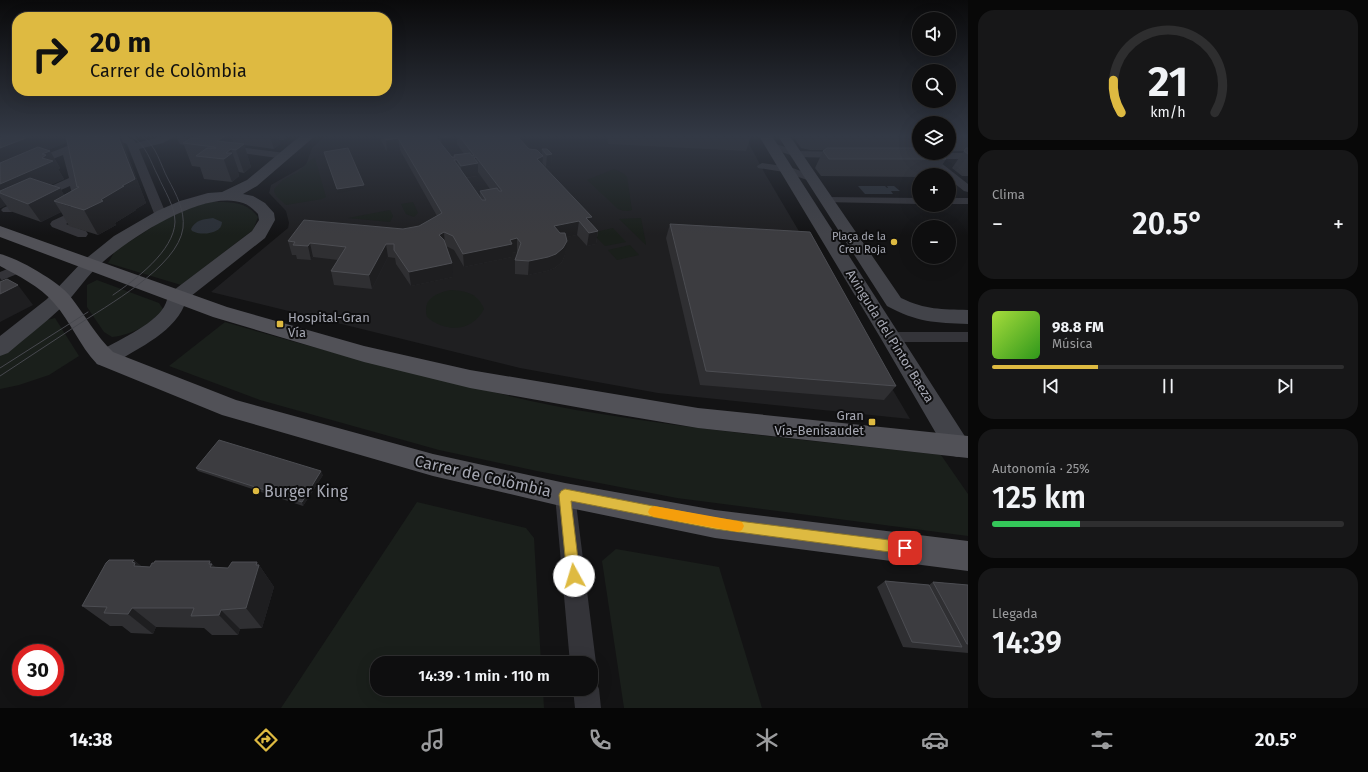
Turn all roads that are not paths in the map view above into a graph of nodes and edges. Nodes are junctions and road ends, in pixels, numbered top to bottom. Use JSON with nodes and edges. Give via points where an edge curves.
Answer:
{"nodes":[{"id":1,"x":20,"y":169,"type":"edge"},
{"id":2,"x":71,"y":169,"type":"edge"},
{"id":3,"x":142,"y":169,"type":"edge"},
{"id":4,"x":269,"y":169,"type":"edge"},
{"id":5,"x":798,"y":169,"type":"edge"},
{"id":6,"x":802,"y":169,"type":"edge"},
{"id":7,"x":943,"y":169,"type":"edge"},
{"id":8,"x":0,"y":177,"type":"edge"},
{"id":9,"x":74,"y":180,"type":"junction"},
{"id":10,"x":968,"y":189,"type":"edge"},
{"id":11,"x":226,"y":196,"type":"junction"},
{"id":12,"x":828,"y":200,"type":"junction"},
{"id":13,"x":912,"y":201,"type":"edge"},
{"id":14,"x":956,"y":201,"type":"edge"},
{"id":15,"x":968,"y":201,"type":"edge"},
{"id":16,"x":7,"y":210,"type":"edge"},
{"id":17,"x":161,"y":216,"type":"junction"},
{"id":18,"x":0,"y":231,"type":"edge"},
{"id":19,"x":82,"y":234,"type":"edge"},
{"id":20,"x":116,"y":244,"type":"junction"},
{"id":21,"x":56,"y":252,"type":"junction"},
{"id":22,"x":0,"y":259,"type":"edge"},
{"id":23,"x":89,"y":265,"type":"junction"},
{"id":24,"x":17,"y":269,"type":"junction"},
{"id":25,"x":0,"y":277,"type":"edge"},
{"id":26,"x":61,"y":297,"type":"junction"},
{"id":27,"x":177,"y":297,"type":"junction"},
{"id":28,"x":934,"y":316,"type":"junction"},
{"id":29,"x":968,"y":317,"type":"edge"},
{"id":30,"x":892,"y":337,"type":"junction"},
{"id":31,"x":968,"y":337,"type":"edge"},
{"id":32,"x":0,"y":348,"type":"edge"},
{"id":33,"x":105,"y":358,"type":"junction"},
{"id":34,"x":964,"y":452,"type":"edge"},
{"id":35,"x":565,"y":495,"type":"junction"},
{"id":36,"x":968,"y":556,"type":"edge"},
{"id":37,"x":582,"y":656,"type":"edge"},
{"id":38,"x":587,"y":696,"type":"edge"},
{"id":39,"x":588,"y":708,"type":"edge"}],
"edges":[{"from":1,"to":8,"type":"street"},
{"from":2,"to":9,"type":"street"},
{"from":3,"to":17,"type":"street"},
{"from":4,"to":11,"type":"street","via":[[252,183]]},
{"from":5,"to":30,"type":"street","name":"Avinguda del Pintor Baeza"},
{"from":6,"to":12,"type":"street","name":"Avinguda del Pintor Baeza","via":[[813,179]]},
{"from":7,"to":10,"type":"street"},
{"from":9,"to":16,"type":"street"},
{"from":9,"to":19,"type":"street","via":[[82,211],[56,224]]},
{"from":11,"to":17,"type":"street","via":[[194,201]]},
{"from":11,"to":27,"type":"street","via":[[246,198],[266,213],[267,220],[252,240]]},
{"from":12,"to":13,"type":"street"},
{"from":12,"to":28,"type":"street","name":"Avinguda del Pintor Baeza","via":[[894,302],[911,311]]},
{"from":14,"to":15,"type":"street"},
{"from":17,"to":20,"type":"street"},
{"from":18,"to":21,"type":"main road"},
{"from":20,"to":21,"type":"street","via":[[84,253]]},
{"from":20,"to":23,"type":"street"},
{"from":21,"to":23,"type":"main road"},
{"from":22,"to":24,"type":"main road"},
{"from":23,"to":26,"type":"street"},
{"from":23,"to":27,"type":"main road"},
{"from":24,"to":25,"type":"street"},
{"from":24,"to":26,"type":"main road"},
{"from":26,"to":32,"type":"street"},
{"from":26,"to":33,"type":"main road","via":[[96,350]]},
{"from":27,"to":33,"type":"street","via":[[174,308],[165,318]]},
{"from":27,"to":34,"type":"main road","via":[[288,333],[470,379],[698,418]]},
{"from":28,"to":29,"type":"street"},
{"from":28,"to":30,"type":"street","via":[[906,322],[893,328]]},
{"from":30,"to":31,"type":"street"},
{"from":30,"to":34,"type":"street","name":"Avinguda del Pintor Baeza"},
{"from":33,"to":35,"type":"main road","name":"Carrer de Colòmbia","via":[[231,408],[397,456]]},
{"from":35,"to":36,"type":"main road","name":"Carrer de Colòmbia","via":[[715,524]]},
{"from":35,"to":37,"type":"street"},
{"from":38,"to":39,"type":"street"}]}
